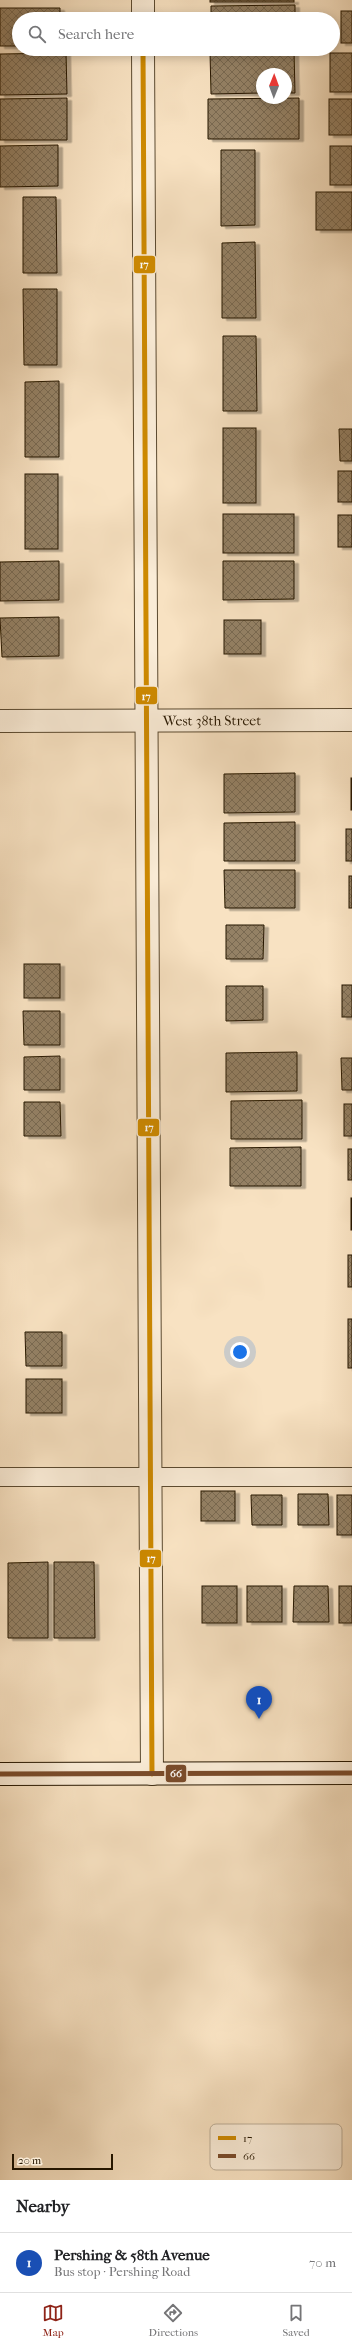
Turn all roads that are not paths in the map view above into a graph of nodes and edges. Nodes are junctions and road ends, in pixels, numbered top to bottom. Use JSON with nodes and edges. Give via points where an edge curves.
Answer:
{"nodes":[{"id":1,"x":143,"y":0,"type":"edge"},
{"id":2,"x":143,"y":12,"type":"edge"},
{"id":3,"x":143,"y":56,"type":"edge"},
{"id":4,"x":147,"y":720,"type":"junction"},
{"id":5,"x":352,"y":720,"type":"edge"},
{"id":6,"x":0,"y":721,"type":"edge"},
{"id":7,"x":0,"y":1477,"type":"edge"},
{"id":8,"x":151,"y":1477,"type":"junction"},
{"id":9,"x":352,"y":1477,"type":"edge"},
{"id":10,"x":352,"y":1773,"type":"edge"},
{"id":11,"x":0,"y":1774,"type":"edge"},
{"id":12,"x":152,"y":1774,"type":"junction"}],
"edges":[{"from":1,"to":2,"type":"street"},
{"from":3,"to":4,"type":"street"},
{"from":4,"to":5,"type":"street","name":"West 38th Street"},
{"from":4,"to":6,"type":"street","name":"West 38th Street"},
{"from":4,"to":8,"type":"street"},
{"from":7,"to":8,"type":"lane"},
{"from":8,"to":9,"type":"lane"},
{"from":8,"to":12,"type":"street"},
{"from":10,"to":12,"type":"street"},
{"from":11,"to":12,"type":"street"}]}
